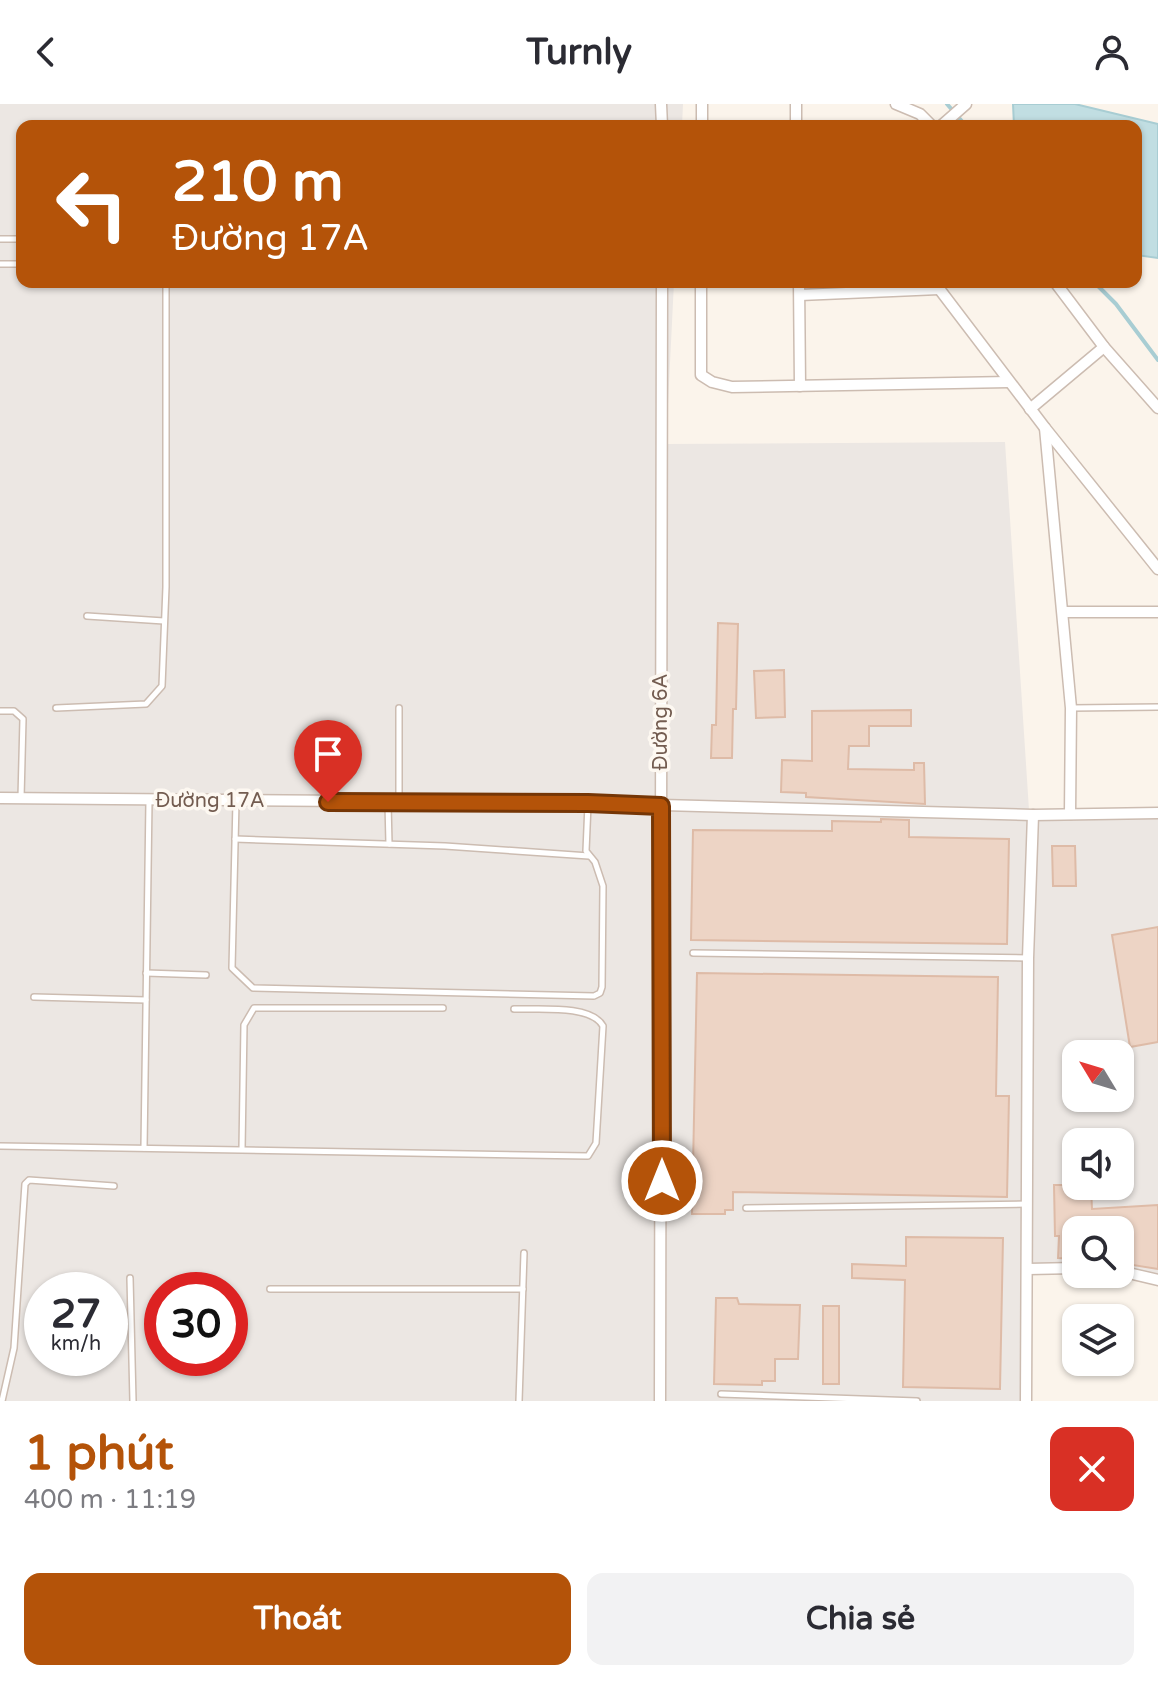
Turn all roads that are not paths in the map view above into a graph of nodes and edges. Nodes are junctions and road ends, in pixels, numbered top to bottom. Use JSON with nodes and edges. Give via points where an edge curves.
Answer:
{"nodes":[{"id":1,"x":896,"y":104,"type":"edge"},
{"id":2,"x":965,"y":106,"type":"edge"},
{"id":3,"x":926,"y":120,"type":"edge"},
{"id":4,"x":949,"y":120,"type":"edge"},
{"id":5,"x":166,"y":288,"type":"edge"},
{"id":6,"x":662,"y":288,"type":"edge"},
{"id":7,"x":701,"y":288,"type":"edge"},
{"id":8,"x":799,"y":288,"type":"edge"},
{"id":9,"x":906,"y":288,"type":"edge"},
{"id":10,"x":938,"y":288,"type":"edge"},
{"id":11,"x":1060,"y":288,"type":"edge"},
{"id":12,"x":800,"y":295,"type":"junction"},
{"id":13,"x":1104,"y":347,"type":"junction"},
{"id":14,"x":1009,"y":382,"type":"junction"},
{"id":15,"x":800,"y":386,"type":"junction"},
{"id":16,"x":1158,"y":408,"type":"edge"},
{"id":17,"x":1030,"y":409,"type":"junction"},
{"id":18,"x":1045,"y":428,"type":"junction"},
{"id":19,"x":1158,"y":569,"type":"edge"},
{"id":20,"x":1064,"y":612,"type":"junction"},
{"id":21,"x":1158,"y":612,"type":"edge"},
{"id":22,"x":87,"y":616,"type":"dead end"},
{"id":23,"x":164,"y":621,"type":"junction"},
{"id":24,"x":1158,"y":707,"type":"edge"},
{"id":25,"x":56,"y":708,"type":"dead end"},
{"id":26,"x":399,"y":708,"type":"dead end"},
{"id":27,"x":1071,"y":708,"type":"junction"},
{"id":28,"x":0,"y":711,"type":"edge"},
{"id":29,"x":0,"y":798,"type":"edge"},
{"id":30,"x":21,"y":799,"type":"junction"},
{"id":31,"x":149,"y":800,"type":"junction"},
{"id":32,"x":236,"y":800,"type":"junction"},
{"id":33,"x":394,"y":803,"type":"junction"},
{"id":34,"x":588,"y":803,"type":"junction"},
{"id":35,"x":661,"y":806,"type":"junction"},
{"id":36,"x":1158,"y":813,"type":"edge"},
{"id":37,"x":1070,"y":814,"type":"junction"},
{"id":38,"x":1033,"y":815,"type":"junction"},
{"id":39,"x":235,"y":839,"type":"junction"},
{"id":40,"x":389,"y":844,"type":"junction"},
{"id":41,"x":589,"y":856,"type":"junction"},
{"id":42,"x":693,"y":953,"type":"dead end"},
{"id":43,"x":1028,"y":958,"type":"junction"},
{"id":44,"x":146,"y":973,"type":"junction"},
{"id":45,"x":206,"y":975,"type":"dead end"},
{"id":46,"x":34,"y":997,"type":"dead end"},
{"id":47,"x":146,"y":1000,"type":"junction"},
{"id":48,"x":443,"y":1008,"type":"dead end"},
{"id":49,"x":514,"y":1009,"type":"dead end"},
{"id":50,"x":0,"y":1146,"type":"edge"},
{"id":51,"x":144,"y":1148,"type":"junction"},
{"id":52,"x":242,"y":1149,"type":"junction"},
{"id":53,"x":114,"y":1186,"type":"dead end"},
{"id":54,"x":1028,"y":1204,"type":"junction"},
{"id":55,"x":746,"y":1208,"type":"dead end"},
{"id":56,"x":524,"y":1253,"type":"dead end"},
{"id":57,"x":1062,"y":1268,"type":"edge"},
{"id":58,"x":1028,"y":1269,"type":"junction"},
{"id":59,"x":1134,"y":1274,"type":"edge"},
{"id":60,"x":130,"y":1278,"type":"dead end"},
{"id":61,"x":1158,"y":1280,"type":"edge"},
{"id":62,"x":270,"y":1289,"type":"dead end"},
{"id":63,"x":523,"y":1289,"type":"junction"},
{"id":64,"x":721,"y":1394,"type":"dead end"},
{"id":65,"x":850,"y":1399,"type":"edge"},
{"id":66,"x":2,"y":1401,"type":"edge"},
{"id":67,"x":133,"y":1401,"type":"edge"},
{"id":68,"x":519,"y":1401,"type":"edge"},
{"id":69,"x":660,"y":1401,"type":"edge"},
{"id":70,"x":917,"y":1401,"type":"edge"},
{"id":71,"x":1026,"y":1401,"type":"edge"}],
"edges":[{"from":1,"to":3,"type":"street"},
{"from":2,"to":4,"type":"street"},
{"from":5,"to":23,"type":"lane"},
{"from":6,"to":35,"type":"street","name":"Đường 6A"},
{"from":7,"to":15,"type":"street","via":[[701,375],[732,387]]},
{"from":8,"to":12,"type":"street"},
{"from":9,"to":12,"type":"street"},
{"from":10,"to":14,"type":"street"},
{"from":11,"to":13,"type":"street"},
{"from":12,"to":15,"type":"street"},
{"from":13,"to":16,"type":"street"},
{"from":13,"to":17,"type":"street"},
{"from":14,"to":15,"type":"street"},
{"from":14,"to":17,"type":"street"},
{"from":17,"to":18,"type":"street"},
{"from":18,"to":19,"type":"street"},
{"from":18,"to":20,"type":"street"},
{"from":20,"to":21,"type":"street"},
{"from":20,"to":27,"type":"street"},
{"from":22,"to":23,"type":"lane"},
{"from":23,"to":25,"type":"lane","via":[[162,686],[146,704]]},
{"from":24,"to":27,"type":"lane"},
{"from":26,"to":33,"type":"lane"},
{"from":27,"to":37,"type":"street"},
{"from":28,"to":30,"type":"lane","via":[[14,711],[23,719]]},
{"from":29,"to":30,"type":"street","name":"Đường 17A"},
{"from":30,"to":31,"type":"street","name":"Đường 17A"},
{"from":31,"to":32,"type":"street","name":"Đường 17A"},
{"from":31,"to":44,"type":"lane"},
{"from":32,"to":33,"type":"street","name":"Đường 17A"},
{"from":32,"to":39,"type":"lane"},
{"from":33,"to":34,"type":"street","name":"Đường 17A"},
{"from":33,"to":40,"type":"lane"},
{"from":34,"to":35,"type":"street","name":"Đường 17A"},
{"from":34,"to":41,"type":"lane"},
{"from":35,"to":38,"type":"street","name":"Đường 17A"},
{"from":35,"to":69,"type":"street","name":"Đường 6A"},
{"from":36,"to":37,"type":"street","name":"Đường 17A"},
{"from":37,"to":38,"type":"street","name":"Đường 17A"},
{"from":38,"to":43,"type":"street"},
{"from":39,"to":40,"type":"lane"},
{"from":39,"to":41,"type":"lane","via":[[232,968],[253,988],[594,996],[602,987],[603,886]]},
{"from":40,"to":41,"type":"lane"},
{"from":42,"to":43,"type":"lane"},
{"from":43,"to":54,"type":"street"},
{"from":44,"to":45,"type":"lane"},
{"from":44,"to":47,"type":"lane"},
{"from":46,"to":47,"type":"lane"},
{"from":47,"to":51,"type":"lane"},
{"from":48,"to":52,"type":"lane","via":[[254,1008],[244,1025]]},
{"from":49,"to":52,"type":"lane","via":[[578,1011],[593,1014],[603,1026],[596,1143],[588,1156]]},
{"from":50,"to":51,"type":"lane"},
{"from":51,"to":52,"type":"lane"},
{"from":53,"to":66,"type":"lane","via":[[29,1180],[25,1184],[14,1348]]},
{"from":54,"to":55,"type":"lane"},
{"from":54,"to":58,"type":"street"},
{"from":56,"to":63,"type":"lane"},
{"from":57,"to":58,"type":"street"},
{"from":58,"to":71,"type":"street"},
{"from":59,"to":61,"type":"street"},
{"from":60,"to":67,"type":"lane"},
{"from":62,"to":63,"type":"lane"},
{"from":63,"to":68,"type":"lane"},
{"from":64,"to":65,"type":"lane"},
{"from":65,"to":70,"type":"lane"}]}
